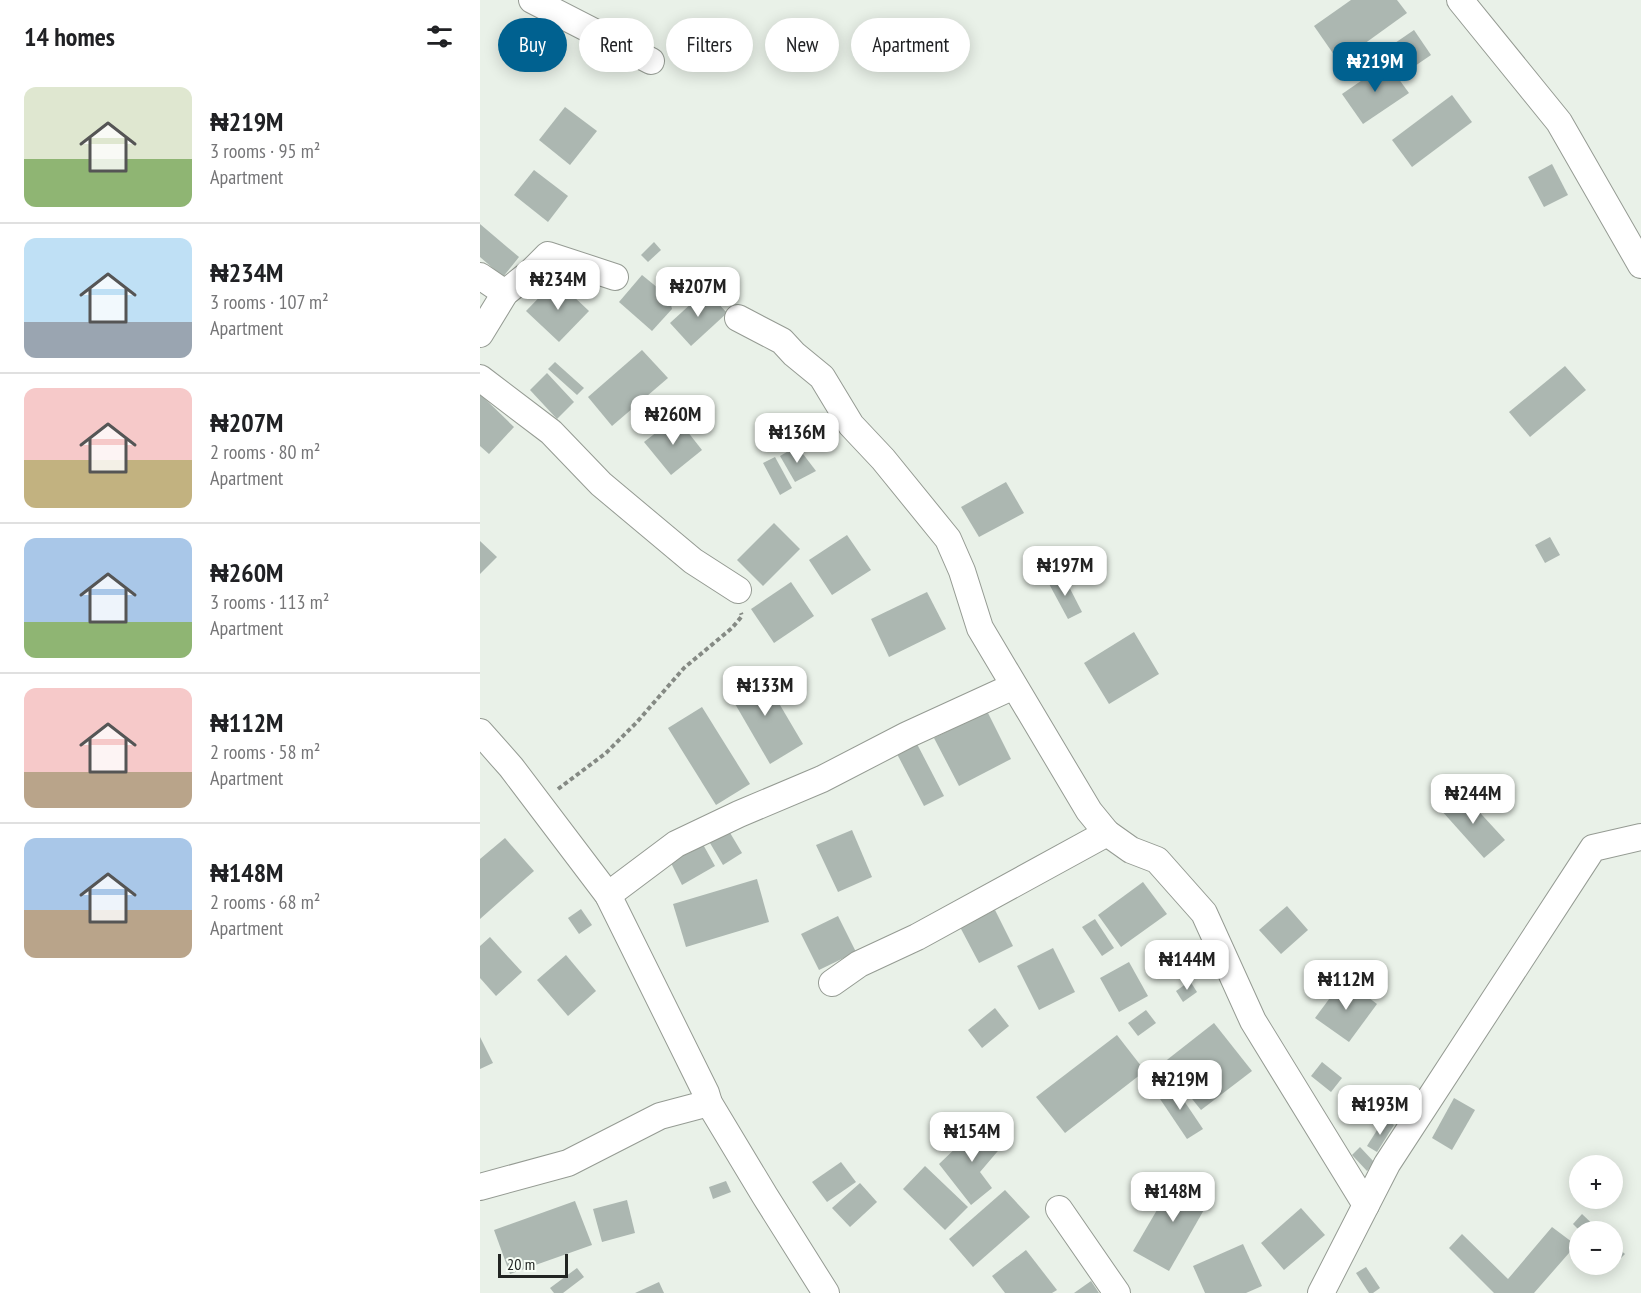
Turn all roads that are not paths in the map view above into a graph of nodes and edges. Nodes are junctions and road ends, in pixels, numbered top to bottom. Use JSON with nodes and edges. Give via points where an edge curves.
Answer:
{"nodes":[{"id":1,"x":532,"y":0,"type":"edge"},
{"id":2,"x":1460,"y":0,"type":"edge"},
{"id":3,"x":579,"y":24,"type":"edge"},
{"id":4,"x":1641,"y":265,"type":"edge"},
{"id":5,"x":480,"y":276,"type":"edge"},
{"id":6,"x":615,"y":277,"type":"dead end"},
{"id":7,"x":505,"y":293,"type":"junction"},
{"id":8,"x":738,"y":318,"type":"dead end"},
{"id":9,"x":480,"y":334,"type":"edge"},
{"id":10,"x":480,"y":378,"type":"edge"},
{"id":11,"x":738,"y":590,"type":"road end"},
{"id":12,"x":1014,"y":686,"type":"junction"},
{"id":13,"x":480,"y":732,"type":"edge"},
{"id":14,"x":1107,"y":833,"type":"junction"},
{"id":15,"x":1641,"y":837,"type":"edge"},
{"id":16,"x":608,"y":896,"type":"junction"},
{"id":17,"x":832,"y":983,"type":"dead end"},
{"id":18,"x":709,"y":1103,"type":"junction"},
{"id":19,"x":480,"y":1187,"type":"edge"},
{"id":20,"x":1365,"y":1205,"type":"junction"},
{"id":21,"x":1059,"y":1209,"type":"dead end"},
{"id":22,"x":826,"y":1293,"type":"edge"},
{"id":23,"x":1117,"y":1293,"type":"edge"},
{"id":24,"x":1321,"y":1293,"type":"edge"}],
"edges":[{"from":1,"to":3,"type":"street"},
{"from":2,"to":4,"type":"street","via":[[1559,122]]},
{"from":5,"to":7,"type":"street"},
{"from":6,"to":7,"type":"street","via":[[548,255]]},
{"from":7,"to":9,"type":"street"},
{"from":8,"to":12,"type":"street","via":[[782,340],[822,377],[851,425],[948,539],[980,628]]},
{"from":10,"to":11,"type":"street","via":[[551,432],[601,484],[693,561]]},
{"from":12,"to":14,"type":"street","via":[[1089,811]]},
{"from":12,"to":16,"type":"street","via":[[676,844]]},
{"from":13,"to":16,"type":"street"},
{"from":14,"to":17,"type":"street","via":[[917,938],[859,964]]},
{"from":14,"to":20,"type":"street","via":[[1131,850],[1157,860],[1204,913],[1253,1021]]},
{"from":15,"to":20,"type":"street","via":[[1593,848],[1387,1164]]},
{"from":16,"to":18,"type":"street"},
{"from":18,"to":19,"type":"street","via":[[660,1116],[568,1163]]},
{"from":18,"to":22,"type":"street"},
{"from":20,"to":24,"type":"street"},
{"from":21,"to":23,"type":"street"}]}
